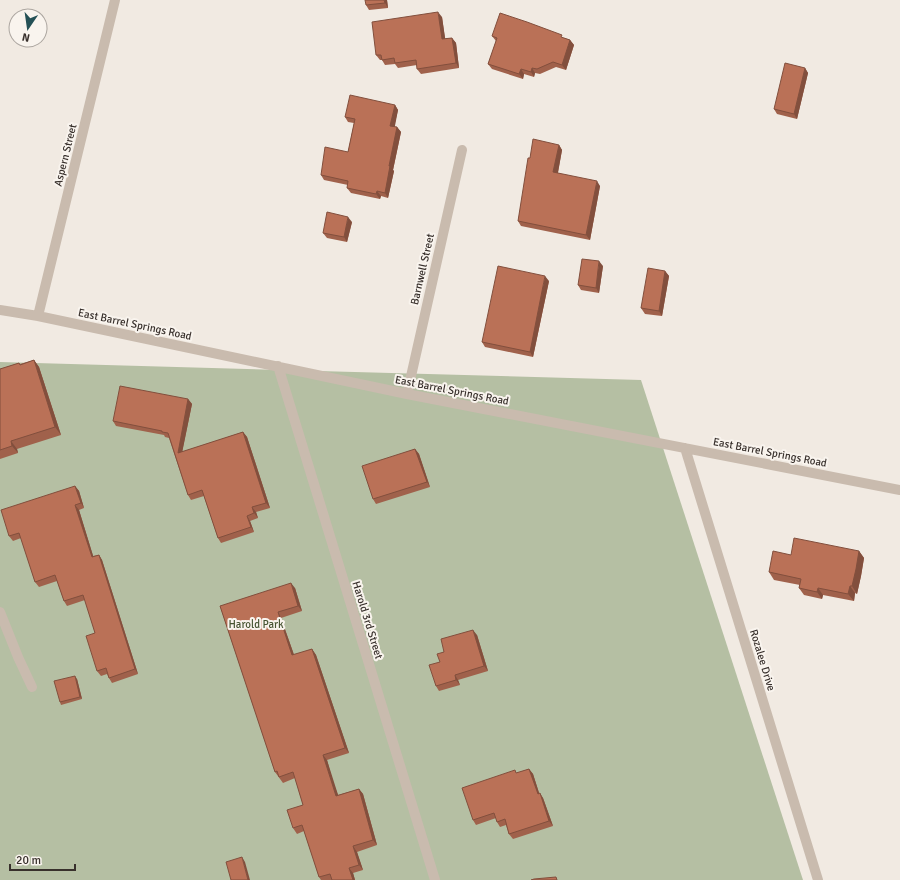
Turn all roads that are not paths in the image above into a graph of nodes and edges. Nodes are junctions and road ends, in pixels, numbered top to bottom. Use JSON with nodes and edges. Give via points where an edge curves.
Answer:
{"nodes":[{"id":1,"x":115,"y":0,"type":"edge"},
{"id":2,"x":462,"y":150,"type":"dead end"},
{"id":3,"x":0,"y":310,"type":"edge"},
{"id":4,"x":38,"y":316,"type":"junction"},
{"id":5,"x":278,"y":366,"type":"junction"},
{"id":6,"x":407,"y":394,"type":"junction"},
{"id":7,"x":685,"y":448,"type":"junction"},
{"id":8,"x":900,"y":490,"type":"edge"},
{"id":9,"x":0,"y":612,"type":"edge"},
{"id":10,"x":32,"y":688,"type":"dead end"},
{"id":11,"x":435,"y":880,"type":"edge"},
{"id":12,"x":818,"y":880,"type":"edge"}],
"edges":[{"from":1,"to":4,"type":"street","name":"Aspern Street"},
{"from":2,"to":6,"type":"street","name":"Barnwell Street"},
{"from":3,"to":4,"type":"street","name":"East Barrel Springs Road"},
{"from":4,"to":5,"type":"street","name":"East Barrel Springs Road"},
{"from":5,"to":6,"type":"street","name":"East Barrel Springs Road"},
{"from":5,"to":11,"type":"street","name":"Harold 3rd Street"},
{"from":6,"to":7,"type":"street","name":"East Barrel Springs Road"},
{"from":7,"to":8,"type":"street","name":"East Barrel Springs Road"},
{"from":7,"to":12,"type":"street","name":"Rozalee Drive"},
{"from":9,"to":10,"type":"street"}]}
